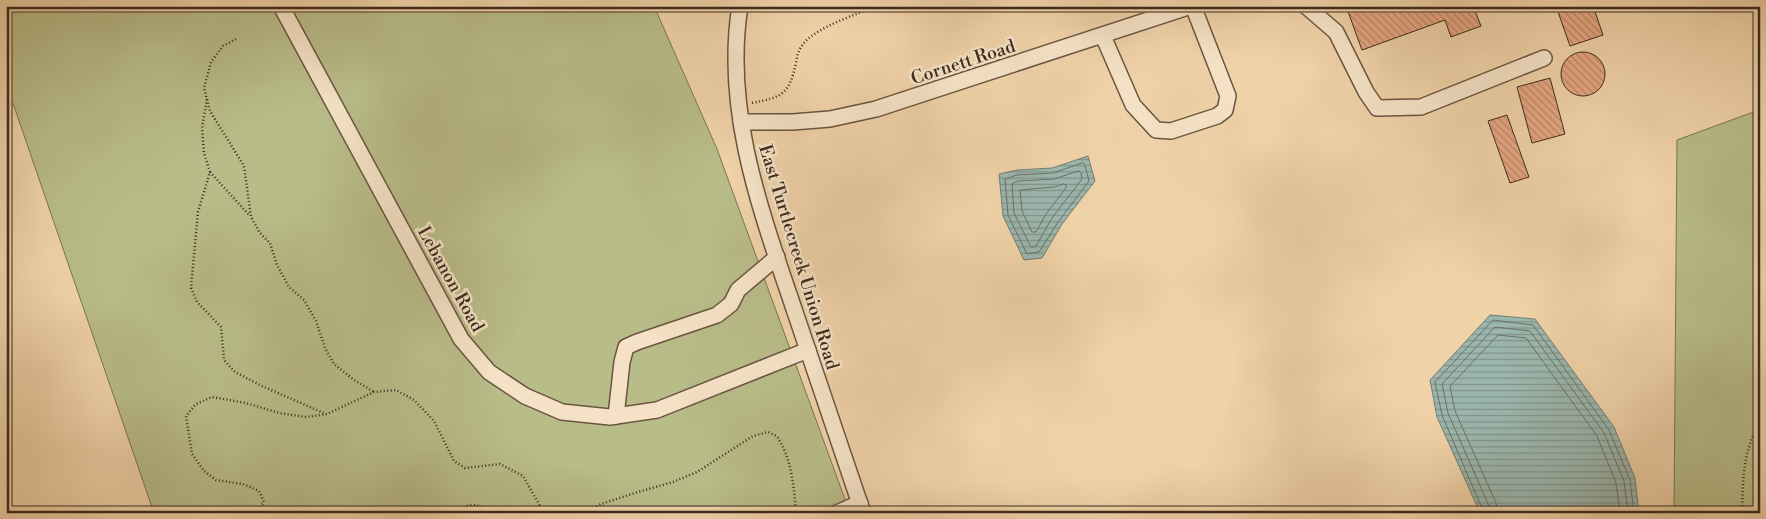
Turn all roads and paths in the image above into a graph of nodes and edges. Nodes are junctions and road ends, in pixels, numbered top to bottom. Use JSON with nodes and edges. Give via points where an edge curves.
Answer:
{"nodes":[{"id":1,"x":280,"y":6,"type":"edge"},
{"id":2,"x":740,"y":6,"type":"edge"},
{"id":3,"x":877,"y":6,"type":"edge"},
{"id":4,"x":1192,"y":6,"type":"edge"},
{"id":5,"x":1306,"y":6,"type":"edge"},
{"id":6,"x":1103,"y":36,"type":"junction"},
{"id":7,"x":236,"y":39,"type":"dead end"},
{"id":8,"x":1544,"y":58,"type":"dead end"},
{"id":9,"x":207,"y":98,"type":"junction"},
{"id":10,"x":738,"y":105,"type":"junction"},
{"id":11,"x":741,"y":122,"type":"junction"},
{"id":12,"x":210,"y":172,"type":"junction"},
{"id":13,"x":251,"y":217,"type":"junction"},
{"id":14,"x":777,"y":257,"type":"junction"},
{"id":15,"x":808,"y":350,"type":"junction"},
{"id":16,"x":374,"y":392,"type":"junction"},
{"id":17,"x":327,"y":414,"type":"junction"},
{"id":18,"x":616,"y":416,"type":"junction"},
{"id":19,"x":1760,"y":424,"type":"edge"},
{"id":20,"x":862,"y":508,"type":"edge"},
{"id":21,"x":256,"y":513,"type":"edge"},
{"id":22,"x":455,"y":513,"type":"edge"},
{"id":23,"x":492,"y":513,"type":"edge"},
{"id":24,"x":544,"y":513,"type":"edge"},
{"id":25,"x":584,"y":513,"type":"edge"},
{"id":26,"x":796,"y":513,"type":"edge"},
{"id":27,"x":837,"y":513,"type":"edge"},
{"id":28,"x":1742,"y":513,"type":"edge"}],
"edges":[{"from":1,"to":18,"type":"street","name":"Lebanon Road","via":[[461,339],[489,372],[525,396],[562,412]]},
{"from":2,"to":10,"type":"street","name":"East Turtlecreek Union Road","via":[[736,60]]},
{"from":3,"to":10,"type":"path","via":[[813,34],[798,51],[793,75],[785,91],[778,96]]},
{"from":4,"to":6,"type":"street","name":"Cornett Road"},
{"from":4,"to":6,"type":"street","via":[[1228,96],[1225,110],[1217,116],[1171,131],[1156,130],[1133,106]]},
{"from":5,"to":8,"type":"street","via":[[1336,32],[1377,108],[1421,107]]},
{"from":6,"to":11,"type":"street","name":"Cornett Road","via":[[876,110],[821,120]]},
{"from":7,"to":9,"type":"path","via":[[222,46],[211,62],[204,88]]},
{"from":9,"to":12,"type":"path","via":[[202,128],[204,153]]},
{"from":9,"to":13,"type":"path","via":[[210,111],[244,166]]},
{"from":10,"to":11,"type":"street","name":"East Turtlecreek Union Road"},
{"from":11,"to":14,"type":"street","name":"East Turtlecreek Union Road","via":[[753,180]]},
{"from":12,"to":13,"type":"path"},
{"from":12,"to":17,"type":"path","via":[[198,212],[191,288],[197,302],[221,327],[224,360],[235,372]]},
{"from":13,"to":16,"type":"path","via":[[270,243],[289,287],[304,300],[316,321],[334,364]]},
{"from":14,"to":15,"type":"street","name":"East Turtlecreek Union Road"},
{"from":14,"to":18,"type":"street","via":[[738,290],[731,304],[717,315],[626,347]]},
{"from":15,"to":18,"type":"street","name":"Lebanon Road","via":[[658,410]]},
{"from":15,"to":20,"type":"street","name":"East Turtlecreek Union Road"},
{"from":16,"to":17,"type":"path"},
{"from":16,"to":24,"type":"path","via":[[396,390],[414,400],[434,421],[454,461],[466,468],[500,464],[523,476]]},
{"from":17,"to":21,"type":"path","via":[[306,417],[212,398],[196,404],[186,416],[192,454],[204,471],[216,480],[243,484],[260,491],[264,502]]},
{"from":19,"to":28,"type":"path","via":[[1747,451]]},
{"from":20,"to":27,"type":"street"},
{"from":22,"to":23,"type":"path","via":[[464,506],[477,505]]},
{"from":25,"to":26,"type":"path","via":[[697,472],[752,436],[768,432],[777,437],[787,460],[794,486]]}]}
